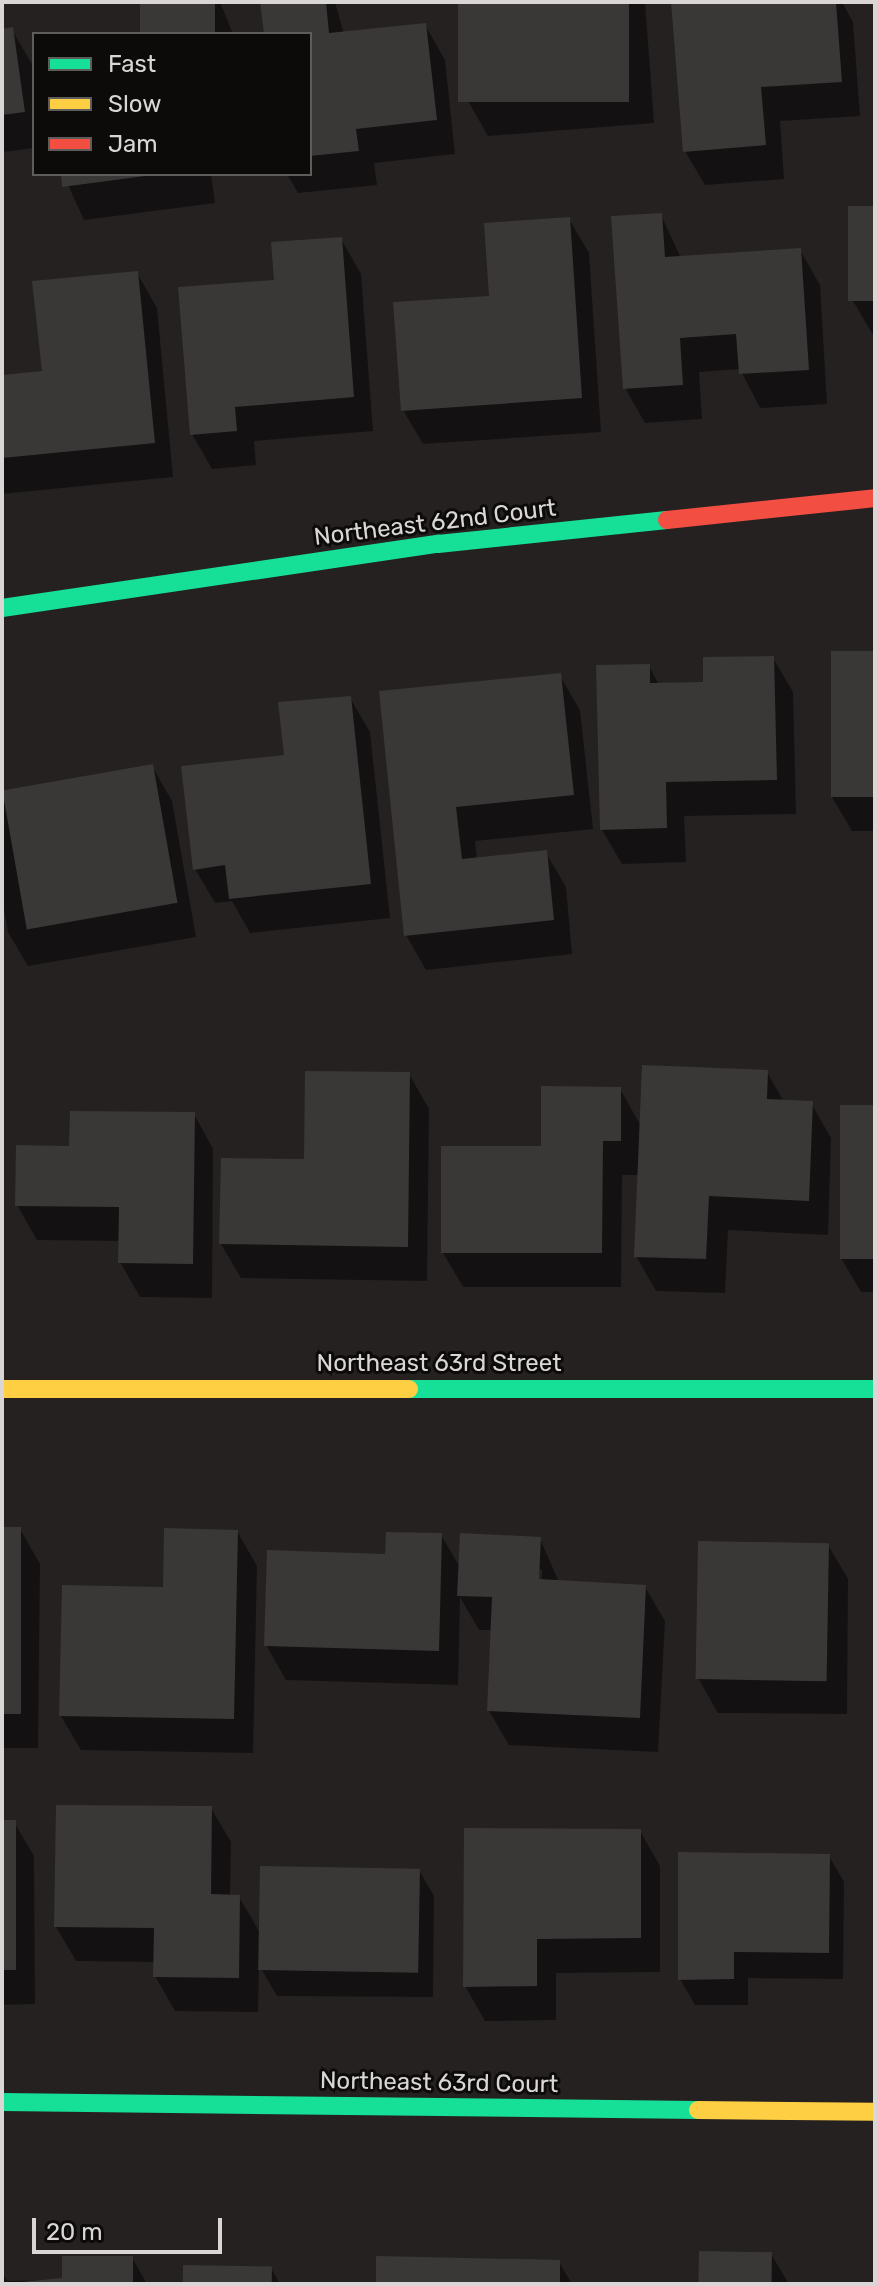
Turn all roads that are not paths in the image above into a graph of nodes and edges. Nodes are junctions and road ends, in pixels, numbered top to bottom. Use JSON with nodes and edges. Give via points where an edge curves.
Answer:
{"nodes":[{"id":1,"x":875,"y":498,"type":"edge"},
{"id":2,"x":2,"y":608,"type":"edge"},
{"id":3,"x":2,"y":1389,"type":"edge"},
{"id":4,"x":875,"y":1389,"type":"edge"},
{"id":5,"x":2,"y":2102,"type":"edge"},
{"id":6,"x":875,"y":2112,"type":"edge"}],
"edges":[{"from":1,"to":2,"type":"street","name":"Northeast 62nd Court","via":[[438,544]]},
{"from":3,"to":4,"type":"street","name":"Northeast 63rd Street"},
{"from":5,"to":6,"type":"street","name":"Northeast 63rd Court"}]}
